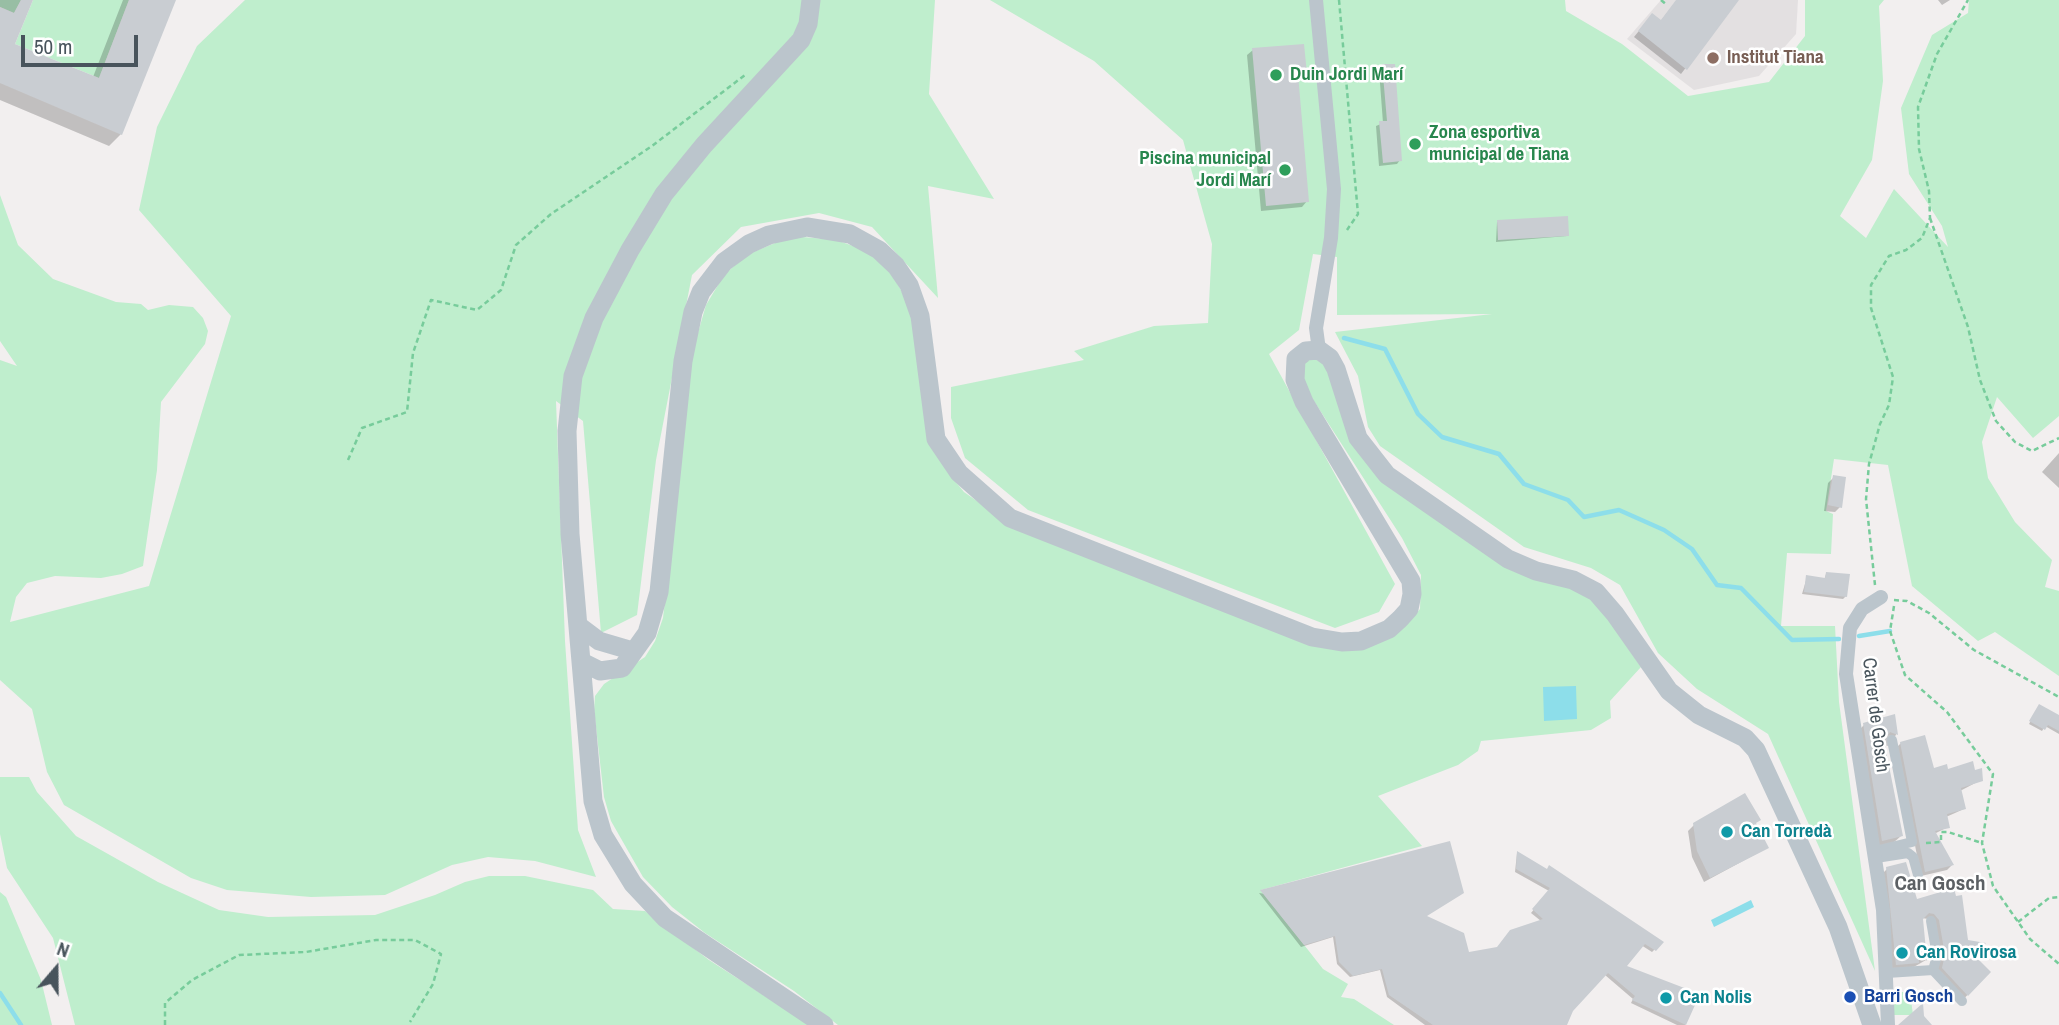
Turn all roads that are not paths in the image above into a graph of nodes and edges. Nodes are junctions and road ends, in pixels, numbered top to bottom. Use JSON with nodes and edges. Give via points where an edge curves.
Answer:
{"nodes":[{"id":1,"x":811,"y":0,"type":"edge"},
{"id":2,"x":1316,"y":0,"type":"edge"},
{"id":3,"x":1319,"y":350,"type":"junction"},
{"id":4,"x":1888,"y":598,"type":"road end"},
{"id":5,"x":579,"y":626,"type":"junction"},
{"id":6,"x":633,"y":651,"type":"junction"},
{"id":7,"x":582,"y":662,"type":"junction"},
{"id":8,"x":611,"y":671,"type":"junction"},
{"id":9,"x":585,"y":705,"type":"junction"},
{"id":10,"x":1892,"y":740,"type":"dead end"},
{"id":11,"x":1875,"y":854,"type":"junction"},
{"id":12,"x":1917,"y":875,"type":"dead end"},
{"id":13,"x":1931,"y":921,"type":"dead end"},
{"id":14,"x":1933,"y":971,"type":"junction"},
{"id":15,"x":1887,"y":973,"type":"junction"},
{"id":16,"x":1962,"y":1001,"type":"dead end"},
{"id":17,"x":824,"y":1025,"type":"edge"},
{"id":18,"x":1872,"y":1025,"type":"edge"},
{"id":19,"x":1888,"y":1025,"type":"edge"}],
"edges":[{"from":1,"to":5,"type":"street","via":[[801,40],[664,194],[590,330],[573,376],[567,431]]},
{"from":2,"to":3,"type":"street","via":[[1334,189],[1332,238],[1316,328]]},
{"from":3,"to":6,"type":"street","via":[[1306,351],[1296,359],[1295,380],[1410,581],[1412,594],[1401,619],[1361,641],[1312,637],[1010,518],[959,473],[936,439],[920,316],[896,266],[850,234],[807,227],[769,235],[724,262],[701,292],[693,312],[683,361],[659,592],[647,633]]},
{"from":3,"to":18,"type":"street","via":[[1336,369],[1358,438],[1387,475],[1508,559],[1596,592],[1668,691],[1699,715],[1745,738],[1756,750],[1838,927]]},
{"from":4,"to":11,"type":"street","name":"Carrer de Gosch","via":[[1862,609],[1850,628],[1846,674]]},
{"from":5,"to":6,"type":"street","via":[[599,641]]},
{"from":5,"to":7,"type":"street"},
{"from":6,"to":7,"type":"street"},
{"from":6,"to":8,"type":"street","via":[[630,660]]},
{"from":7,"to":8,"type":"street","via":[[589,668]]},
{"from":7,"to":9,"type":"street"},
{"from":8,"to":9,"type":"street"},
{"from":9,"to":17,"type":"street","via":[[593,801],[603,835],[633,884],[665,918]]},
{"from":10,"to":11,"type":"street","name":"Carrer de Gosch","via":[[1912,842]]},
{"from":11,"to":12,"type":"street","via":[[1908,853]]},
{"from":11,"to":15,"type":"street","name":"Carrer de Gosch"},
{"from":13,"to":14,"type":"street","via":[[1937,956]]},
{"from":14,"to":15,"type":"street"},
{"from":14,"to":16,"type":"street"},
{"from":15,"to":19,"type":"street","name":"Carrer de Gosch"}]}
